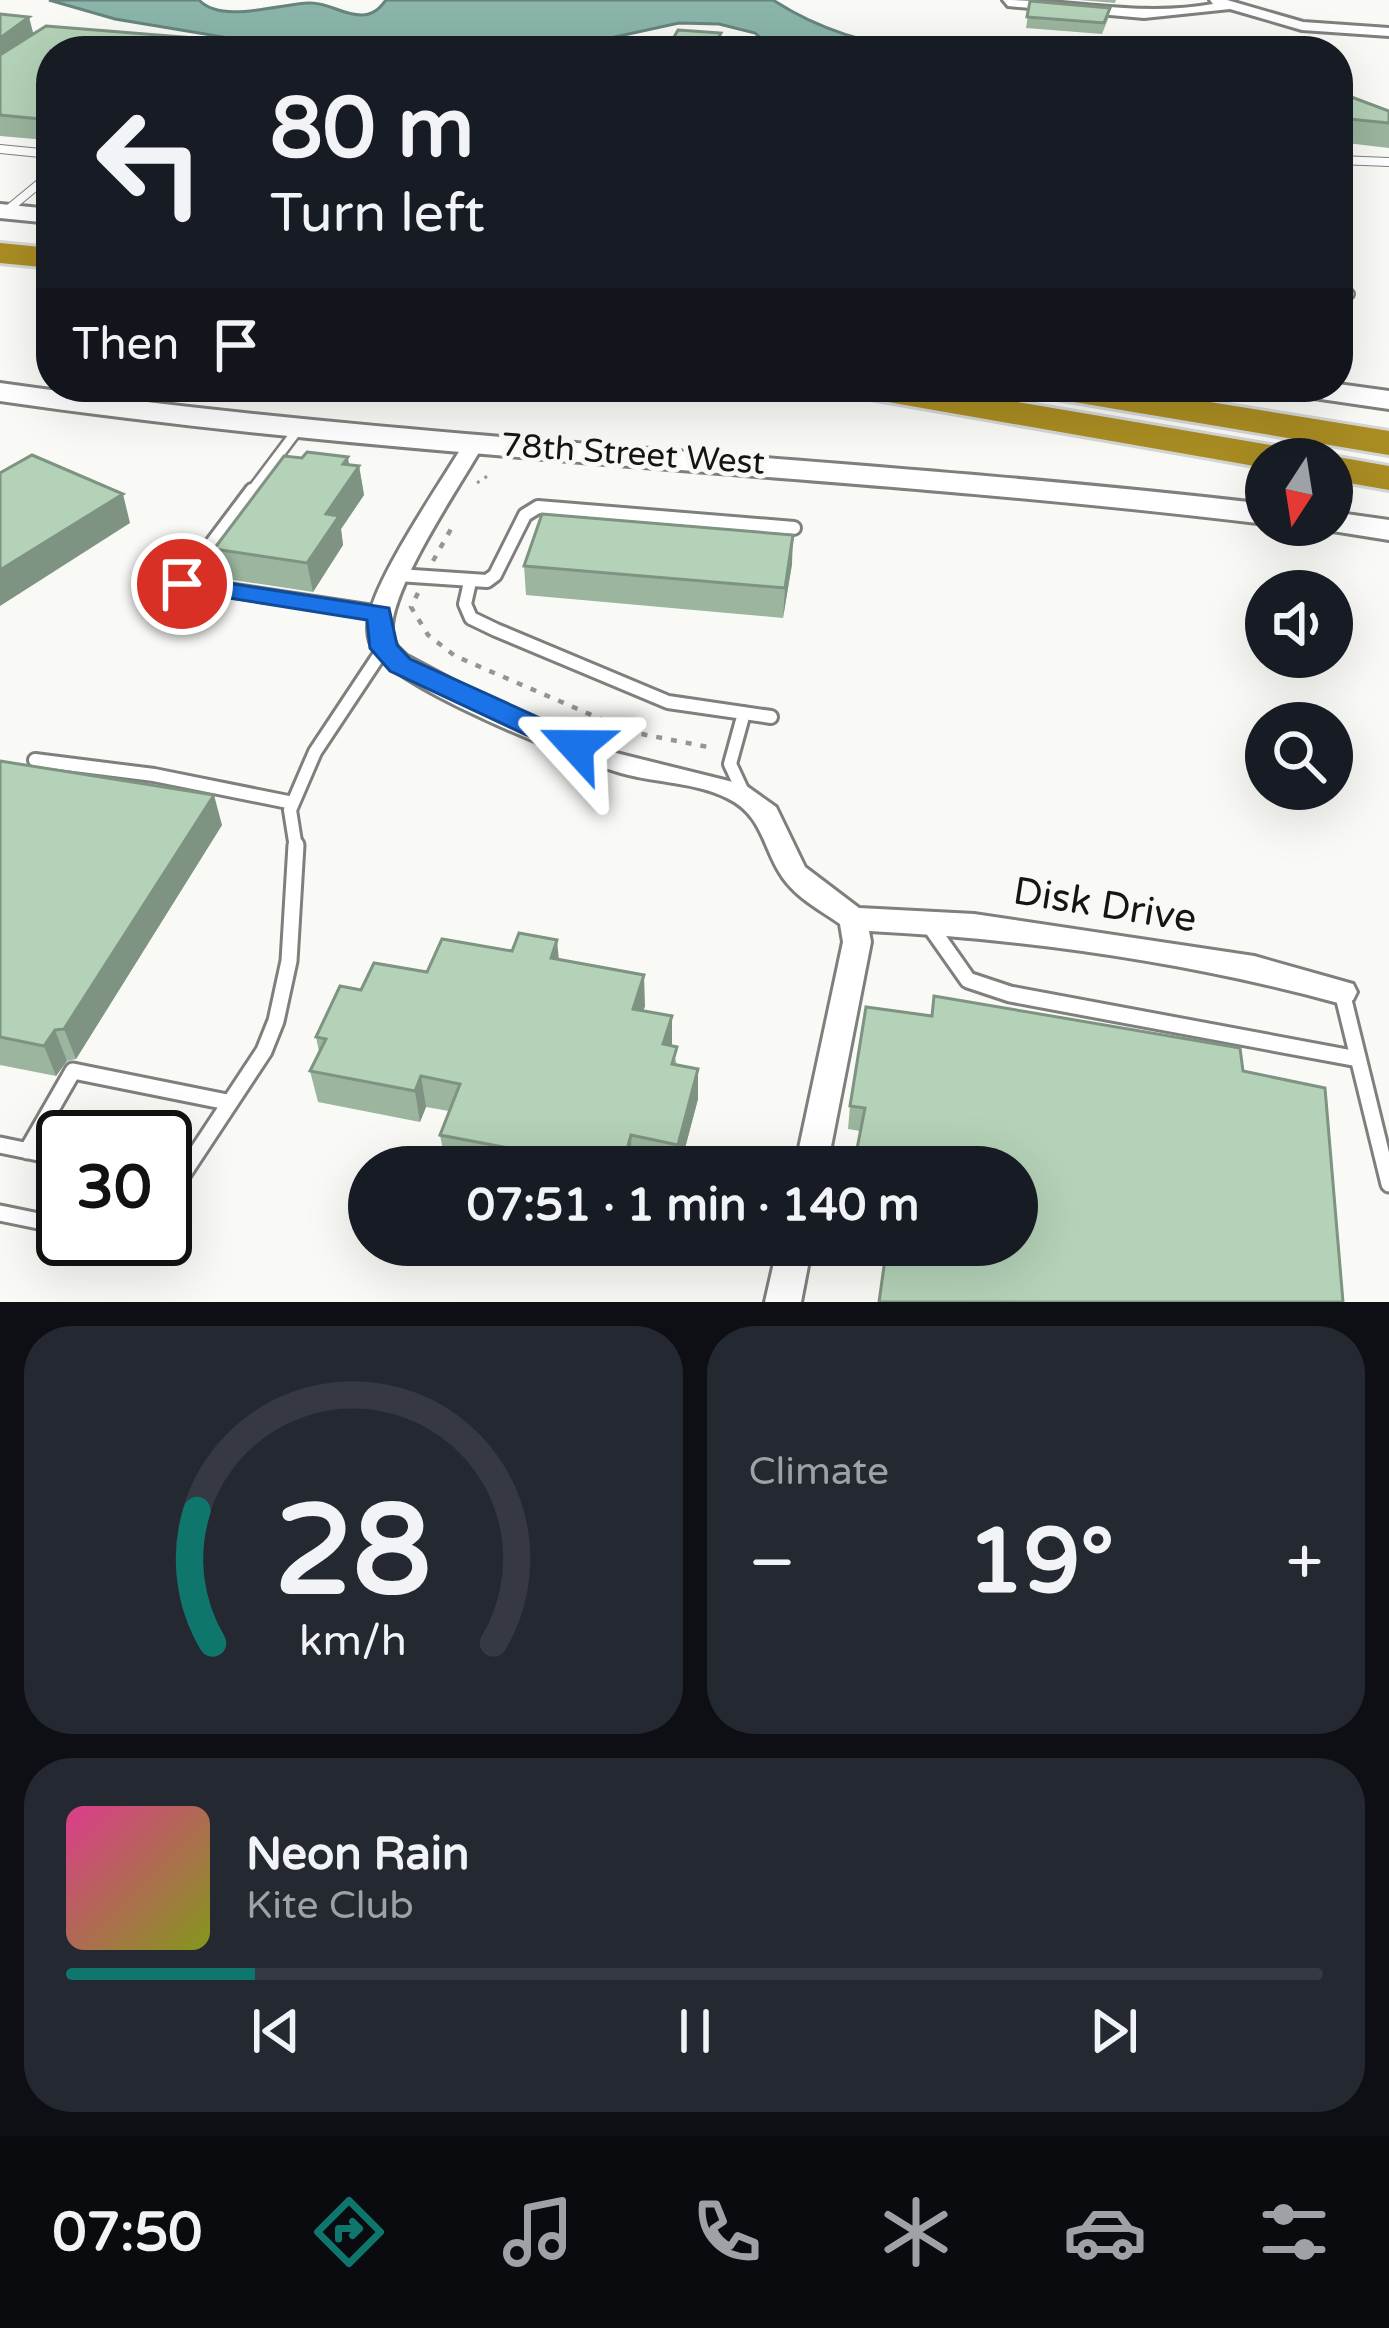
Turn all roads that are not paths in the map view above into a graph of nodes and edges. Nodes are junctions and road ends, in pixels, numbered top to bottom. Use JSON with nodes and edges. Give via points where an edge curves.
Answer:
{"nodes":[{"id":1,"x":1008,"y":2,"type":"edge"},
{"id":2,"x":1220,"y":3,"type":"edge"},
{"id":3,"x":1389,"y":32,"type":"edge"},
{"id":4,"x":0,"y":148,"type":"edge"},
{"id":5,"x":36,"y":152,"type":"edge"},
{"id":6,"x":1353,"y":161,"type":"edge"},
{"id":7,"x":1389,"y":162,"type":"edge"},
{"id":8,"x":36,"y":186,"type":"edge"},
{"id":9,"x":3,"y":211,"type":"edge"},
{"id":10,"x":36,"y":214,"type":"edge"},
{"id":11,"x":0,"y":255,"type":"edge"},
{"id":12,"x":36,"y":258,"type":"edge"},
{"id":13,"x":0,"y":283,"type":"edge"},
{"id":14,"x":36,"y":285,"type":"edge"},
{"id":15,"x":0,"y":392,"type":"edge"},
{"id":16,"x":1353,"y":395,"type":"edge"},
{"id":17,"x":36,"y":396,"type":"edge"},
{"id":18,"x":1389,"y":400,"type":"edge"},
{"id":19,"x":83,"y":402,"type":"edge"},
{"id":20,"x":952,"y":402,"type":"edge"},
{"id":21,"x":1141,"y":402,"type":"edge"},
{"id":22,"x":299,"y":428,"type":"junction"},
{"id":23,"x":476,"y":442,"type":"junction"},
{"id":24,"x":1389,"y":443,"type":"edge"},
{"id":25,"x":1245,"y":453,"type":"edge"},
{"id":26,"x":1353,"y":472,"type":"edge"},
{"id":27,"x":1389,"y":478,"type":"edge"},
{"id":28,"x":1245,"y":512,"type":"edge"},
{"id":29,"x":1353,"y":526,"type":"edge"},
{"id":30,"x":794,"y":528,"type":"dead end"},
{"id":31,"x":1389,"y":530,"type":"edge"},
{"id":32,"x":398,"y":575,"type":"junction"},
{"id":33,"x":470,"y":582,"type":"junction"},
{"id":34,"x":380,"y":614,"type":"junction"},
{"id":35,"x":384,"y":648,"type":"junction"},
{"id":36,"x":745,"y":713,"type":"junction"},
{"id":37,"x":771,"y":717,"type":"dead end"},
{"id":38,"x":35,"y":760,"type":"dead end"},
{"id":39,"x":744,"y":794,"type":"junction"},
{"id":40,"x":293,"y":803,"type":"junction"},
{"id":41,"x":853,"y":919,"type":"junction"},
{"id":42,"x":930,"y":925,"type":"junction"},
{"id":43,"x":1342,"y":992,"type":"joint"},
{"id":44,"x":1358,"y":1058,"type":"junction"},
{"id":45,"x":227,"y":1102,"type":"junction"},
{"id":46,"x":0,"y":1145,"type":"edge"},
{"id":47,"x":815,"y":1146,"type":"edge"},
{"id":48,"x":27,"y":1151,"type":"junction"},
{"id":49,"x":192,"y":1151,"type":"edge"},
{"id":50,"x":36,"y":1153,"type":"edge"},
{"id":51,"x":1389,"y":1184,"type":"edge"},
{"id":52,"x":0,"y":1213,"type":"edge"},
{"id":53,"x":36,"y":1220,"type":"edge"},
{"id":54,"x":791,"y":1266,"type":"edge"},
{"id":55,"x":783,"y":1302,"type":"edge"}],
"edges":[{"from":1,"to":2,"type":"street","via":[[1140,17]]},
{"from":2,"to":3,"type":"street","via":[[1316,29]]},
{"from":4,"to":5,"type":"lane"},
{"from":6,"to":7,"type":"lane"},
{"from":8,"to":9,"type":"lane"},
{"from":9,"to":10,"type":"street"},
{"from":11,"to":12,"type":"highway"},
{"from":13,"to":14,"type":"highway"},
{"from":15,"to":17,"type":"street","name":"78th Street West"},
{"from":16,"to":18,"type":"street"},
{"from":19,"to":22,"type":"street","name":"78th Street West"},
{"from":20,"to":25,"type":"highway"},
{"from":21,"to":24,"type":"highway"},
{"from":22,"to":23,"type":"street","name":"78th Street West"},
{"from":22,"to":34,"type":"lane","via":[[182,584]]},
{"from":23,"to":28,"type":"street","name":"78th Street West","via":[[1013,484]]},
{"from":23,"to":32,"type":"street"},
{"from":26,"to":27,"type":"highway"},
{"from":29,"to":31,"type":"street"},
{"from":30,"to":33,"type":"lane","via":[[538,507],[525,515],[495,575]]},
{"from":32,"to":33,"type":"lane"},
{"from":32,"to":34,"type":"street"},
{"from":33,"to":36,"type":"lane","via":[[470,618],[668,702]]},
{"from":34,"to":35,"type":"street"},
{"from":35,"to":39,"type":"street","via":[[426,679],[576,746]]},
{"from":35,"to":40,"type":"lane","via":[[315,752]]},
{"from":36,"to":37,"type":"lane"},
{"from":36,"to":39,"type":"lane","via":[[730,764]]},
{"from":38,"to":40,"type":"lane"},
{"from":39,"to":41,"type":"street","via":[[775,820],[803,882]]},
{"from":40,"to":45,"type":"lane","via":[[298,858],[290,961],[264,1051]]},
{"from":41,"to":42,"type":"street","name":"Disk Drive"},
{"from":41,"to":47,"type":"street","via":[[856,942]]},
{"from":42,"to":43,"type":"street","name":"Disk Drive","via":[[1254,968]]},
{"from":42,"to":44,"type":"lane","via":[[968,980],[1010,994]]},
{"from":43,"to":44,"type":"lane"},
{"from":44,"to":51,"type":"lane"},
{"from":45,"to":48,"type":"lane","via":[[73,1071]]},
{"from":45,"to":49,"type":"lane"},
{"from":46,"to":48,"type":"lane"},
{"from":48,"to":50,"type":"lane"},
{"from":52,"to":53,"type":"lane"},
{"from":54,"to":55,"type":"street"}]}
